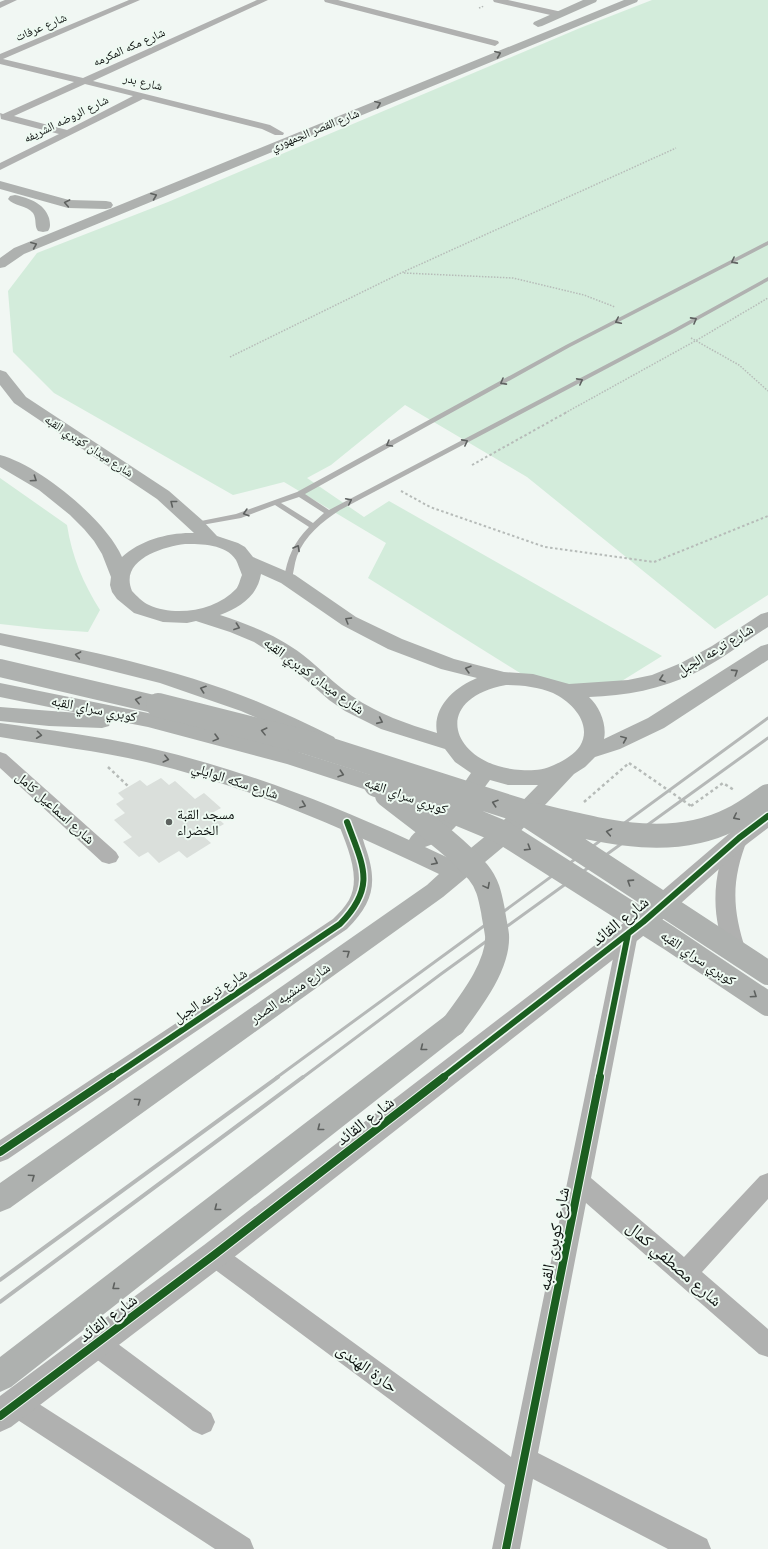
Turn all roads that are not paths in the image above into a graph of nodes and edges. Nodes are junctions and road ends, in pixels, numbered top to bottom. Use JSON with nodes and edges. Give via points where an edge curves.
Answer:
{"nodes":[{"id":1,"x":13,"y":0,"type":"edge"},
{"id":2,"x":136,"y":0,"type":"edge"},
{"id":3,"x":264,"y":0,"type":"edge"},
{"id":4,"x":328,"y":0,"type":"edge"},
{"id":5,"x":497,"y":0,"type":"edge"},
{"id":6,"x":592,"y":0,"type":"edge"},
{"id":7,"x":633,"y":0,"type":"edge"},
{"id":8,"x":368,"y":2,"type":"dead end"},
{"id":9,"x":0,"y":5,"type":"edge"},
{"id":10,"x":580,"y":5,"type":"junction"},
{"id":11,"x":357,"y":7,"type":"junction"},
{"id":12,"x":613,"y":9,"type":"junction"},
{"id":13,"x":559,"y":14,"type":"junction"},
{"id":14,"x":524,"y":30,"type":"dead end"},
{"id":15,"x":499,"y":41,"type":"joint"},
{"id":16,"x":474,"y":52,"type":"dead end"},
{"id":17,"x":0,"y":57,"type":"edge"},
{"id":18,"x":0,"y":61,"type":"edge"},
{"id":19,"x":416,"y":76,"type":"dead end"},
{"id":20,"x":81,"y":81,"type":"junction"},
{"id":21,"x":143,"y":95,"type":"junction"},
{"id":22,"x":2,"y":116,"type":"edge"},
{"id":23,"x":68,"y":133,"type":"junction"},
{"id":24,"x":279,"y":133,"type":"junction"},
{"id":25,"x":0,"y":167,"type":"edge"},
{"id":26,"x":0,"y":185,"type":"edge"},
{"id":27,"x":0,"y":194,"type":"edge"},
{"id":28,"x":106,"y":205,"type":"junction"},
{"id":29,"x":768,"y":243,"type":"edge"},
{"id":30,"x":0,"y":264,"type":"edge"},
{"id":31,"x":768,"y":279,"type":"edge"},
{"id":32,"x":0,"y":375,"type":"edge"},
{"id":33,"x":0,"y":397,"type":"edge"},
{"id":34,"x":20,"y":400,"type":"junction"},
{"id":35,"x":0,"y":460,"type":"edge"},
{"id":36,"x":9,"y":466,"type":"edge"},
{"id":37,"x":300,"y":494,"type":"junction"},
{"id":38,"x":276,"y":503,"type":"junction"},
{"id":39,"x":329,"y":513,"type":"junction"},
{"id":40,"x":196,"y":524,"type":"junction"},
{"id":41,"x":313,"y":526,"type":"junction"},
{"id":42,"x":211,"y":540,"type":"junction"},
{"id":43,"x":247,"y":561,"type":"junction"},
{"id":44,"x":120,"y":576,"type":"junction"},
{"id":45,"x":288,"y":579,"type":"junction"},
{"id":46,"x":200,"y":616,"type":"junction"},
{"id":47,"x":768,"y":618,"type":"edge"},
{"id":48,"x":0,"y":639,"type":"edge"},
{"id":49,"x":768,"y":650,"type":"edge"},
{"id":50,"x":0,"y":668,"type":"edge"},
{"id":51,"x":506,"y":678,"type":"junction"},
{"id":52,"x":0,"y":690,"type":"edge"},
{"id":53,"x":566,"y":691,"type":"junction"},
{"id":54,"x":0,"y":714,"type":"edge"},
{"id":55,"x":148,"y":720,"type":"junction"},
{"id":56,"x":0,"y":730,"type":"edge"},
{"id":57,"x":452,"y":744,"type":"junction"},
{"id":58,"x":587,"y":752,"type":"junction"},
{"id":59,"x":354,"y":756,"type":"junction"},
{"id":60,"x":0,"y":758,"type":"edge"},
{"id":61,"x":566,"y":769,"type":"junction"},
{"id":62,"x":485,"y":771,"type":"junction"},
{"id":63,"x":376,"y":785,"type":"junction"},
{"id":64,"x":768,"y":796,"type":"edge"},
{"id":65,"x":519,"y":810,"type":"junction"},
{"id":66,"x":768,"y":816,"type":"edge"},
{"id":67,"x":346,"y":822,"type":"junction"},
{"id":68,"x":739,"y":838,"type":"junction"},
{"id":69,"x":402,"y":846,"type":"junction"},
{"id":70,"x":109,"y":857,"type":"dead end"},
{"id":71,"x":458,"y":873,"type":"junction"},
{"id":72,"x":636,"y":928,"type":"junction"},
{"id":73,"x":736,"y":951,"type":"junction"},
{"id":74,"x":768,"y":973,"type":"edge"},
{"id":75,"x":768,"y":1004,"type":"edge"},
{"id":76,"x":0,"y":1152,"type":"edge"},
{"id":77,"x":579,"y":1182,"type":"junction"},
{"id":78,"x":768,"y":1183,"type":"edge"},
{"id":79,"x":1,"y":1197,"type":"edge"},
{"id":80,"x":214,"y":1255,"type":"junction"},
{"id":81,"x":685,"y":1273,"type":"junction"},
{"id":82,"x":97,"y":1344,"type":"junction"},
{"id":83,"x":768,"y":1345,"type":"edge"},
{"id":84,"x":0,"y":1376,"type":"edge"},
{"id":85,"x":8,"y":1410,"type":"edge"},
{"id":86,"x":202,"y":1422,"type":"dead end"},
{"id":87,"x":522,"y":1470,"type":"junction"},
{"id":88,"x":240,"y":1549,"type":"edge"},
{"id":89,"x":506,"y":1549,"type":"edge"},
{"id":90,"x":697,"y":1549,"type":"edge"}],
"edges":[{"from":1,"to":9,"type":"street"},
{"from":2,"to":17,"type":"street","name":"شارع عرفات"},
{"from":3,"to":20,"type":"street","name":"شارع مكه المكرمه"},
{"from":4,"to":11,"type":"street"},
{"from":5,"to":13,"type":"street"},
{"from":6,"to":10,"type":"main road"},
{"from":7,"to":12,"type":"main road","name":"شارع القصر الجمهوري"},
{"from":8,"to":11,"type":"street"},
{"from":10,"to":12,"type":"main road","via":[[605,4],[611,5]]},
{"from":10,"to":13,"type":"main road"},
{"from":11,"to":15,"type":"street"},
{"from":30,"to":12,"type":"main road","name":"شارع القصر الجمهوري","one_way":true,"via":[[19,251]]},
{"from":13,"to":14,"type":"main road"},
{"from":15,"to":16,"type":"main road"},
{"from":18,"to":20,"type":"street","name":"شارع بدر"},
{"from":19,"to":24,"type":"main road","name":"شارع القصر الجمهوري"},
{"from":20,"to":21,"type":"street","name":"شارع بدر"},
{"from":20,"to":22,"type":"street","name":"شارع مكه المكرمه"},
{"from":21,"to":23,"type":"street","name":"شارع الروضه الشريفه"},
{"from":21,"to":24,"type":"street","name":"شارع بدر"},
{"from":22,"to":23,"type":"street"},
{"from":23,"to":25,"type":"street","name":"شارع الروضه الشريفه"},
{"from":24,"to":28,"type":"main road","name":"شارع القصر الجمهوري"},
{"from":28,"to":26,"type":"main road","one_way":true,"via":[[68,204]]},
{"from":27,"to":28,"type":"main road","name":"شارع القصر الجمهوري","via":[[31,205],[40,212],[44,220],[38,230]]},
{"from":29,"to":37,"type":"lane","one_way":true,"via":[[568,346]]},
{"from":39,"to":31,"type":"lane","one_way":true},
{"from":32,"to":34,"type":"main road"},
{"from":33,"to":34,"type":"main road"},
{"from":40,"to":34,"type":"main road","name":"شارع ميدان كوبري القبه","one_way":true,"via":[[163,495]]},
{"from":35,"to":36,"type":"main road"},
{"from":36,"to":44,"type":"main road","one_way":true,"via":[[41,483],[93,528],[110,551]]},
{"from":37,"to":38,"type":"lane"},
{"from":37,"to":39,"type":"lane"},
{"from":38,"to":40,"type":"lane","one_way":true,"via":[[238,516]]},
{"from":38,"to":41,"type":"lane"},
{"from":39,"to":41,"type":"lane"},
{"from":40,"to":42,"type":"main road","name":"شارع ميدان كوبري القبه"},
{"from":45,"to":41,"type":"lane","one_way":true,"via":[[292,556]]},
{"from":42,"to":43,"type":"main road","via":[[233,548]]},
{"from":42,"to":44,"type":"main road","via":[[185,538],[159,543],[129,561]]},
{"from":43,"to":45,"type":"main road"},
{"from":43,"to":46,"type":"main road","via":[[251,577],[243,593],[225,607]]},
{"from":44,"to":46,"type":"main road","via":[[122,593],[141,610],[171,618]]},
{"from":51,"to":45,"type":"main road","one_way":true,"via":[[448,664],[389,641],[344,618]]},
{"from":46,"to":57,"type":"main road","name":"شارع ميدان كوبري القبه","one_way":true,"via":[[241,629],[278,647],[336,695],[371,717],[396,728]]},
{"from":47,"to":53,"type":"main road","name":"شارع ترعه الجبل","one_way":true,"via":[[696,664],[658,680],[611,689]]},
{"from":59,"to":48,"type":"main road","one_way":true,"bridge":true,"via":[[279,719],[203,688],[110,662]]},
{"from":58,"to":49,"type":"main road","name":"شارع ترعه الجبل","one_way":true,"via":[[656,723]]},
{"from":59,"to":50,"type":"main road","name":"كوبري سراي القبه","one_way":true,"bridge":true,"via":[[284,736]]},
{"from":51,"to":53,"type":"main road","via":[[538,680]]},
{"from":51,"to":57,"type":"main road","via":[[477,686],[455,701],[446,722]]},
{"from":52,"to":55,"type":"main road","name":"كوبري سراي القبه"},
{"from":53,"to":58,"type":"main road","via":[[578,699],[592,719],[593,742]]},
{"from":54,"to":55,"type":"main road","via":[[86,721]]},
{"from":55,"to":63,"type":"main road","name":"كوبري سراي القبه","one_way":true,"via":[[292,758]]},
{"from":56,"to":67,"type":"main road","name":"شارع سكه الوايلي","one_way":true,"via":[[92,743],[167,760],[251,785]]},
{"from":57,"to":62,"type":"main road","via":[[466,759]]},
{"from":58,"to":61,"type":"main road","via":[[578,762]]},
{"from":65,"to":59,"type":"main road","name":"كوبري سراي القبه","one_way":true,"bridge":true},
{"from":60,"to":70,"type":"street","name":"شارع اسماعيل كامل"},
{"from":61,"to":62,"type":"main road","via":[[546,776],[518,778]]},
{"from":61,"to":71,"type":"main road","name":"شارع منشيه الصدر","via":[[512,826]]},
{"from":62,"to":69,"type":"main road","via":[[441,828],[423,839]]},
{"from":63,"to":75,"type":"main road","name":"كوبري سراي القبه","one_way":true,"bridge":true,"via":[[449,810],[502,832]]},
{"from":63,"to":84,"type":"main road","one_way":true,"bridge":true,"via":[[443,839],[478,872],[489,889],[497,936],[493,958],[470,1003],[454,1024]]},
{"from":64,"to":65,"type":"main road","one_way":true,"bridge":true,"via":[[723,823],[698,831],[670,835],[612,833]]},
{"from":74,"to":65,"type":"main road","name":"كوبري سراي القبه","one_way":true,"bridge":true},
{"from":66,"to":68,"type":"street","name":"شارع القائد"},
{"from":67,"to":69,"type":"main road","name":"شارع سكه الوايلي"},
{"from":67,"to":76,"type":"street","name":"شارع ترعه الجبل","via":[[364,874],[361,897],[349,916]]},
{"from":68,"to":72,"type":"street","name":"شارع القائد"},
{"from":68,"to":73,"type":"street","via":[[731,854],[724,890],[725,910]]},
{"from":69,"to":71,"type":"main road","name":"شارع سكه الوايلي","one_way":true},
{"from":79,"to":71,"type":"main road","name":"شارع منشيه الصدر","one_way":true},
{"from":72,"to":73,"type":"street","via":[[682,928],[719,941]]},
{"from":72,"to":77,"type":"street","name":"شارع كوبرى القبه"},
{"from":72,"to":80,"type":"street","name":"شارع القائد"},
{"from":73,"to":74,"type":"street"},
{"from":77,"to":81,"type":"street","name":"شارع مصطفي كمال"},
{"from":77,"to":87,"type":"street","name":"شارع كوبرى القبه"},
{"from":78,"to":81,"type":"street"},
{"from":80,"to":82,"type":"street","name":"شارع القائد"},
{"from":80,"to":87,"type":"street","name":"حارة الهندى"},
{"from":81,"to":83,"type":"street","name":"شارع مصطفي كمال"},
{"from":82,"to":85,"type":"street","name":"شارع القائد"},
{"from":82,"to":86,"type":"street"},
{"from":85,"to":88,"type":"street"},
{"from":87,"to":89,"type":"street","name":"شارع كوبرى القبه"},
{"from":87,"to":90,"type":"street","name":"حارة الهندى"}]}
